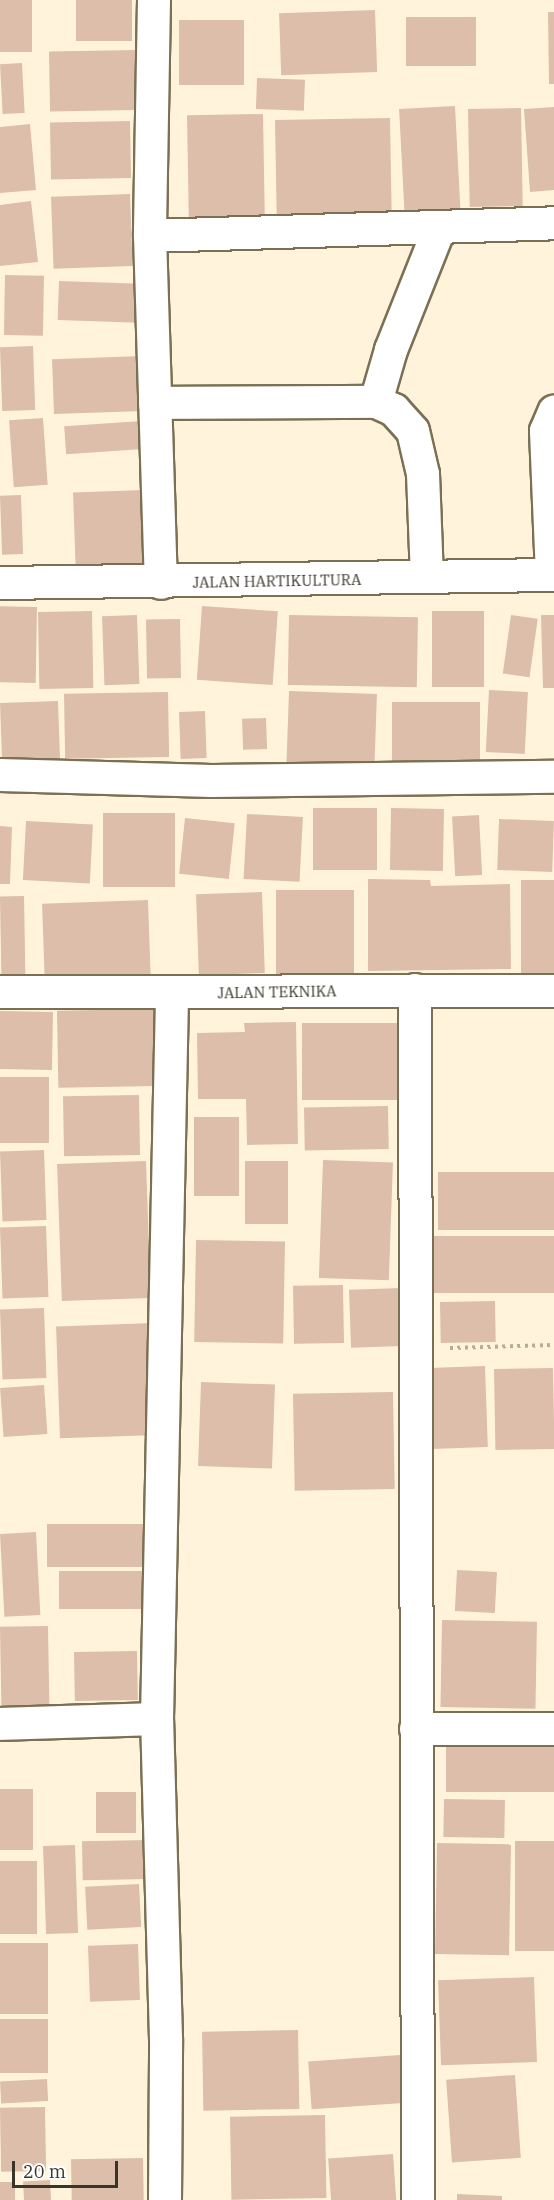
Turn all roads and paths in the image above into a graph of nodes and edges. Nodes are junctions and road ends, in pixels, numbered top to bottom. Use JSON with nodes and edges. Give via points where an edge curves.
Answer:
{"nodes":[{"id":1,"x":154,"y":0,"type":"edge"},
{"id":2,"x":554,"y":223,"type":"edge"},
{"id":3,"x":440,"y":227,"type":"junction"},
{"id":4,"x":150,"y":236,"type":"junction"},
{"id":5,"x":155,"y":402,"type":"junction"},
{"id":6,"x":376,"y":402,"type":"junction"},
{"id":7,"x":554,"y":412,"type":"edge"},
{"id":8,"x":553,"y":575,"type":"edge"},
{"id":9,"x":427,"y":578,"type":"junction"},
{"id":10,"x":0,"y":583,"type":"edge"},
{"id":11,"x":161,"y":583,"type":"junction"},
{"id":12,"x":0,"y":775,"type":"edge"},
{"id":13,"x":554,"y":777,"type":"edge"},
{"id":14,"x":415,"y":990,"type":"junction"},
{"id":15,"x":554,"y":991,"type":"edge"},
{"id":16,"x":0,"y":993,"type":"edge"},
{"id":17,"x":172,"y":994,"type":"junction"},
{"id":18,"x":554,"y":1345,"type":"edge"},
{"id":19,"x":414,"y":1348,"type":"junction"},
{"id":20,"x":157,"y":1719,"type":"junction"},
{"id":21,"x":0,"y":1724,"type":"edge"},
{"id":22,"x":416,"y":1729,"type":"junction"},
{"id":23,"x":554,"y":1729,"type":"edge"},
{"id":24,"x":165,"y":2200,"type":"edge"},
{"id":25,"x":418,"y":2200,"type":"edge"}],
"edges":[{"from":1,"to":4,"type":"street"},
{"from":2,"to":3,"type":"street"},
{"from":3,"to":4,"type":"street"},
{"from":3,"to":6,"type":"street","via":[[391,350]]},
{"from":4,"to":5,"type":"street"},
{"from":5,"to":6,"type":"street"},
{"from":5,"to":11,"type":"street"},
{"from":6,"to":9,"type":"street","via":[[394,410],[413,431],[423,474]]},
{"from":7,"to":8,"type":"street","via":[[546,431]]},
{"from":8,"to":9,"type":"street","name":"JALAN HARTIKULTURA"},
{"from":9,"to":11,"type":"street","name":"JALAN HARTIKULTURA"},
{"from":10,"to":11,"type":"street","name":"JALAN HARTIKULTURA"},
{"from":12,"to":13,"type":"street","via":[[212,781]]},
{"from":14,"to":15,"type":"street","name":"JALAN TEKNIKA"},
{"from":14,"to":17,"type":"street","name":"JALAN TEKNIKA"},
{"from":14,"to":19,"type":"street"},
{"from":16,"to":17,"type":"street","name":"JALAN TEKNIKA"},
{"from":17,"to":20,"type":"street"},
{"from":18,"to":19,"type":"path"},
{"from":19,"to":22,"type":"street"},
{"from":20,"to":21,"type":"street"},
{"from":20,"to":24,"type":"street","via":[[166,2039]]},
{"from":22,"to":23,"type":"street"},
{"from":22,"to":25,"type":"street"}]}
